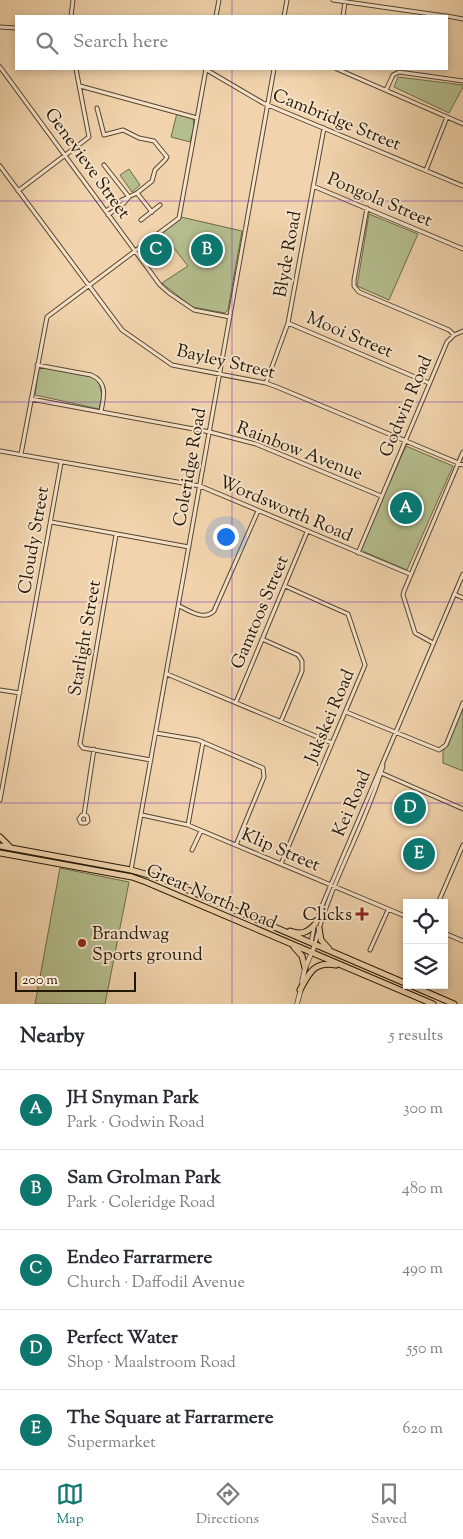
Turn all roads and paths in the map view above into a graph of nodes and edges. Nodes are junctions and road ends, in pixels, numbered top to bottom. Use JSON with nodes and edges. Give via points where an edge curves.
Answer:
{"nodes":[{"id":1,"x":73,"y":0,"type":"edge"},
{"id":2,"x":219,"y":0,"type":"edge"},
{"id":3,"x":287,"y":0,"type":"edge"},
{"id":4,"x":333,"y":0,"type":"edge"},
{"id":5,"x":345,"y":2,"type":"junction"},
{"id":6,"x":71,"y":15,"type":"edge"},
{"id":7,"x":216,"y":15,"type":"edge"},
{"id":8,"x":284,"y":15,"type":"edge"},
{"id":9,"x":342,"y":15,"type":"edge"},
{"id":10,"x":439,"y":15,"type":"edge"},
{"id":11,"x":448,"y":16,"type":"edge"},
{"id":12,"x":463,"y":19,"type":"edge"},
{"id":13,"x":0,"y":27,"type":"edge"},
{"id":14,"x":15,"y":28,"type":"edge"},
{"id":15,"x":0,"y":67,"type":"edge"},
{"id":16,"x":76,"y":70,"type":"edge"},
{"id":17,"x":206,"y":70,"type":"edge"},
{"id":18,"x":208,"y":70,"type":"edge"},
{"id":19,"x":274,"y":70,"type":"edge"},
{"id":20,"x":339,"y":70,"type":"edge"},
{"id":21,"x":463,"y":81,"type":"edge"},
{"id":22,"x":80,"y":86,"type":"junction"},
{"id":23,"x":386,"y":90,"type":"junction"},
{"id":24,"x":268,"y":104,"type":"junction"},
{"id":25,"x":97,"y":108,"type":"dead end"},
{"id":26,"x":447,"y":117,"type":"junction"},
{"id":27,"x":197,"y":118,"type":"junction"},
{"id":28,"x":463,"y":124,"type":"edge"},
{"id":29,"x":324,"y":128,"type":"junction"},
{"id":30,"x":65,"y":156,"type":"junction"},
{"id":31,"x":104,"y":165,"type":"dead end"},
{"id":32,"x":0,"y":166,"type":"edge"},
{"id":33,"x":426,"y":170,"type":"junction"},
{"id":34,"x":313,"y":186,"type":"junction"},
{"id":35,"x":463,"y":186,"type":"edge"},
{"id":36,"x":18,"y":191,"type":"junction"},
{"id":37,"x":137,"y":193,"type":"junction"},
{"id":38,"x":129,"y":197,"type":"junction"},
{"id":39,"x":160,"y":206,"type":"dead end"},
{"id":40,"x":367,"y":208,"type":"junction"},
{"id":41,"x":152,"y":212,"type":"junction"},
{"id":42,"x":107,"y":213,"type":"junction"},
{"id":43,"x":141,"y":220,"type":"dead end"},
{"id":44,"x":463,"y":249,"type":"edge"},
{"id":45,"x":135,"y":251,"type":"junction"},
{"id":46,"x":88,"y":285,"type":"junction"},
{"id":47,"x":230,"y":317,"type":"junction"},
{"id":48,"x":288,"y":323,"type":"junction"},
{"id":49,"x":463,"y":331,"type":"edge"},
{"id":50,"x":454,"y":335,"type":"junction"},
{"id":51,"x":37,"y":365,"type":"junction"},
{"id":52,"x":220,"y":373,"type":"junction"},
{"id":53,"x":266,"y":383,"type":"junction"},
{"id":54,"x":429,"y":383,"type":"junction"},
{"id":55,"x":31,"y":399,"type":"junction"},
{"id":56,"x":101,"y":412,"type":"junction"},
{"id":57,"x":210,"y":432,"type":"junction"},
{"id":58,"x":405,"y":441,"type":"junction"},
{"id":59,"x":0,"y":451,"type":"edge"},
{"id":60,"x":463,"y":452,"type":"edge"},
{"id":61,"x":22,"y":454,"type":"junction"},
{"id":62,"x":61,"y":463,"type":"junction"},
{"id":63,"x":458,"y":463,"type":"junction"},
{"id":64,"x":463,"y":465,"type":"edge"},
{"id":65,"x":200,"y":486,"type":"junction"},
{"id":66,"x":381,"y":496,"type":"junction"},
{"id":67,"x":258,"y":511,"type":"junction"},
{"id":68,"x":50,"y":522,"type":"junction"},
{"id":69,"x":307,"y":532,"type":"junction"},
{"id":70,"x":116,"y":535,"type":"junction"},
{"id":71,"x":189,"y":547,"type":"junction"},
{"id":72,"x":358,"y":553,"type":"junction"},
{"id":73,"x":410,"y":574,"type":"junction"},
{"id":74,"x":463,"y":574,"type":"edge"},
{"id":75,"x":285,"y":586,"type":"junction"},
{"id":76,"x":454,"y":594,"type":"junction"},
{"id":77,"x":463,"y":598,"type":"edge"},
{"id":78,"x":179,"y":606,"type":"junction"},
{"id":79,"x":262,"y":639,"type":"junction"},
{"id":80,"x":433,"y":643,"type":"junction"},
{"id":81,"x":166,"y":674,"type":"junction"},
{"id":82,"x":0,"y":690,"type":"edge"},
{"id":83,"x":20,"y":694,"type":"junction"},
{"id":84,"x":236,"y":702,"type":"junction"},
{"id":85,"x":463,"y":703,"type":"edge"},
{"id":86,"x":346,"y":712,"type":"junction"},
{"id":87,"x":281,"y":721,"type":"junction"},
{"id":88,"x":156,"y":733,"type":"junction"},
{"id":89,"x":396,"y":733,"type":"junction"},
{"id":90,"x":203,"y":742,"type":"junction"},
{"id":91,"x":332,"y":743,"type":"junction"},
{"id":92,"x":94,"y":749,"type":"junction"},
{"id":93,"x":151,"y":760,"type":"junction"},
{"id":94,"x":379,"y":773,"type":"junction"},
{"id":95,"x":0,"y":800,"type":"edge"},
{"id":96,"x":463,"y":809,"type":"edge"},
{"id":97,"x":84,"y":815,"type":"dead end"},
{"id":98,"x":142,"y":815,"type":"junction"},
{"id":99,"x":188,"y":825,"type":"junction"},
{"id":100,"x":201,"y":831,"type":"junction"},
{"id":101,"x":0,"y":837,"type":"edge"},
{"id":102,"x":236,"y":845,"type":"junction"},
{"id":103,"x":463,"y":845,"type":"edge"},
{"id":104,"x":0,"y":846,"type":"edge"},
{"id":105,"x":12,"y":848,"type":"junction"},
{"id":106,"x":192,"y":850,"type":"dead end"},
{"id":107,"x":0,"y":853,"type":"edge"},
{"id":108,"x":17,"y":856,"type":"junction"},
{"id":109,"x":0,"y":858,"type":"edge"},
{"id":110,"x":282,"y":864,"type":"junction"},
{"id":111,"x":131,"y":870,"type":"junction"},
{"id":112,"x":332,"y":886,"type":"junction"},
{"id":113,"x":440,"y":899,"type":"edge"},
{"id":114,"x":388,"y":910,"type":"junction"},
{"id":115,"x":403,"y":916,"type":"edge"},
{"id":116,"x":318,"y":925,"type":"junction"},
{"id":117,"x":275,"y":928,"type":"junction"},
{"id":118,"x":448,"y":935,"type":"edge"},
{"id":119,"x":463,"y":941,"type":"edge"},
{"id":120,"x":291,"y":944,"type":"junction"},
{"id":121,"x":313,"y":944,"type":"junction"},
{"id":122,"x":370,"y":950,"type":"dead end"},
{"id":123,"x":332,"y":951,"type":"junction"},
{"id":124,"x":311,"y":952,"type":"junction"},
{"id":125,"x":344,"y":966,"type":"junction"},
{"id":126,"x":306,"y":968,"type":"junction"},
{"id":127,"x":403,"y":983,"type":"edge"},
{"id":128,"x":418,"y":989,"type":"joint"},
{"id":129,"x":300,"y":990,"type":"junction"},
{"id":130,"x":415,"y":997,"type":"junction"},
{"id":131,"x":297,"y":1004,"type":"edge"},
{"id":132,"x":433,"y":1004,"type":"edge"},
{"id":133,"x":454,"y":1004,"type":"edge"}],
"edges":[{"from":1,"to":6,"type":"street"},
{"from":2,"to":7,"type":"street"},
{"from":3,"to":8,"type":"street"},
{"from":4,"to":5,"type":"street"},
{"from":5,"to":9,"type":"street"},
{"from":5,"to":10,"type":"street"},
{"from":11,"to":12,"type":"street"},
{"from":13,"to":14,"type":"street"},
{"from":15,"to":30,"type":"street","name":"Genevieve Street"},
{"from":16,"to":22,"type":"street"},
{"from":17,"to":27,"type":"street"},
{"from":18,"to":24,"type":"street","name":"Cambridge Street"},
{"from":19,"to":24,"type":"street","name":"Coleridge Road"},
{"from":20,"to":23,"type":"street"},
{"from":21,"to":23,"type":"street","via":[[399,72],[393,75]]},
{"from":22,"to":27,"type":"street"},
{"from":22,"to":30,"type":"street","via":[[90,134]]},
{"from":23,"to":26,"type":"street"},
{"from":24,"to":29,"type":"street","name":"Cambridge Street"},
{"from":24,"to":47,"type":"street","name":"Coleridge Road"},
{"from":25,"to":37,"type":"street","via":[[103,134],[124,130],[154,141],[166,155],[166,160],[155,170],[152,181]]},
{"from":26,"to":28,"type":"street"},
{"from":26,"to":33,"type":"street"},
{"from":27,"to":45,"type":"street","via":[[179,218]]},
{"from":29,"to":33,"type":"street","name":"Cambridge Street"},
{"from":29,"to":34,"type":"street","name":"Blyde Road"},
{"from":30,"to":36,"type":"street"},
{"from":30,"to":42,"type":"street","name":"Genevieve Street"},
{"from":31,"to":38,"type":"street"},
{"from":32,"to":36,"type":"street","name":"Bayley Street"},
{"from":33,"to":35,"type":"street","name":"Cambridge Street"},
{"from":34,"to":40,"type":"street","name":"Pongola Street"},
{"from":34,"to":48,"type":"street","name":"Blyde Road"},
{"from":36,"to":46,"type":"street","name":"Bayley Street"},
{"from":37,"to":38,"type":"street"},
{"from":37,"to":41,"type":"street"},
{"from":38,"to":42,"type":"street"},
{"from":39,"to":41,"type":"street"},
{"from":40,"to":44,"type":"street","name":"Pongola Street"},
{"from":40,"to":50,"type":"street","via":[[354,280],[356,288]]},
{"from":41,"to":43,"type":"street"},
{"from":42,"to":45,"type":"street","name":"Genevieve Street"},
{"from":45,"to":46,"type":"street"},
{"from":45,"to":47,"type":"street","name":"Genevieve Street","via":[[160,285],[188,306]]},
{"from":46,"to":51,"type":"street","via":[[47,317]]},
{"from":46,"to":52,"type":"street","name":"Bayley Street","via":[[122,330],[168,364]]},
{"from":47,"to":52,"type":"street","name":"Coleridge Road"},
{"from":48,"to":53,"type":"street","name":"Blyde Road"},
{"from":48,"to":54,"type":"street","name":"Mooi Street"},
{"from":49,"to":50,"type":"street"},
{"from":50,"to":54,"type":"street","name":"Godwin Road","via":[[447,342]]},
{"from":51,"to":55,"type":"street"},
{"from":51,"to":56,"type":"street","via":[[98,378],[104,389]]},
{"from":52,"to":53,"type":"street","name":"Bayley Street"},
{"from":52,"to":57,"type":"street","name":"Coleridge Road"},
{"from":53,"to":58,"type":"street","name":"Bayley Street"},
{"from":54,"to":58,"type":"street","name":"Godwin Road"},
{"from":55,"to":56,"type":"street","name":"Rainbow Avenue"},
{"from":55,"to":61,"type":"street"},
{"from":56,"to":57,"type":"street","name":"Rainbow Avenue"},
{"from":57,"to":65,"type":"street","name":"Coleridge Road"},
{"from":57,"to":66,"type":"street","name":"Rainbow Avenue","via":[[263,446]]},
{"from":58,"to":63,"type":"street","name":"Bayley Street"},
{"from":58,"to":66,"type":"street","name":"Godwin Road"},
{"from":59,"to":61,"type":"street","name":"Wordsworth Road"},
{"from":60,"to":63,"type":"street"},
{"from":61,"to":62,"type":"street","name":"Wordsworth Road"},
{"from":62,"to":65,"type":"street","name":"Wordsworth Road"},
{"from":62,"to":68,"type":"street","name":"Cloudy Street"},
{"from":63,"to":64,"type":"street","name":"Bayley Street"},
{"from":63,"to":73,"type":"street"},
{"from":65,"to":67,"type":"street","name":"Wordsworth Road"},
{"from":65,"to":71,"type":"street","name":"Coleridge Road"},
{"from":66,"to":72,"type":"street","name":"Godwin Road"},
{"from":67,"to":69,"type":"street","name":"Wordsworth Road"},
{"from":67,"to":78,"type":"street","via":[[214,611],[205,616]]},
{"from":68,"to":70,"type":"street"},
{"from":68,"to":83,"type":"street","name":"Cloudy Street"},
{"from":69,"to":72,"type":"street","name":"Wordsworth Road"},
{"from":69,"to":75,"type":"street","name":"Gamtoos Street"},
{"from":70,"to":71,"type":"street"},
{"from":70,"to":92,"type":"street","name":"Starlight Street","via":[[80,738],[81,747]]},
{"from":71,"to":78,"type":"street","name":"Coleridge Road"},
{"from":72,"to":73,"type":"street","name":"Wordsworth Road"},
{"from":73,"to":80,"type":"street","via":[[403,595],[414,631]]},
{"from":74,"to":76,"type":"street","name":"Kei Road"},
{"from":75,"to":79,"type":"street","name":"Gamtoos Street"},
{"from":75,"to":86,"type":"street","name":"Jukskei Road","via":[[350,616],[365,665]]},
{"from":76,"to":77,"type":"street"},
{"from":76,"to":80,"type":"street","name":"Kei Road"},
{"from":78,"to":81,"type":"street","name":"Coleridge Road"},
{"from":79,"to":84,"type":"street","name":"Gamtoos Street"},
{"from":79,"to":87,"type":"street","via":[[298,655],[302,662],[302,671]]},
{"from":80,"to":89,"type":"street","name":"Kei Road"},
{"from":81,"to":84,"type":"street"},
{"from":81,"to":88,"type":"street","name":"Coleridge Road"},
{"from":82,"to":83,"type":"street"},
{"from":83,"to":95,"type":"street","name":"Cloudy Street"},
{"from":84,"to":87,"type":"street"},
{"from":85,"to":89,"type":"street","via":[[443,748],[437,749]]},
{"from":86,"to":89,"type":"street"},
{"from":86,"to":91,"type":"street","name":"Jukskei Road"},
{"from":87,"to":91,"type":"street"},
{"from":88,"to":90,"type":"street"},
{"from":88,"to":93,"type":"street","name":"Coleridge Road"},
{"from":89,"to":94,"type":"street","name":"Kei Road"},
{"from":90,"to":99,"type":"street"},
{"from":90,"to":102,"type":"street","via":[[260,766],[264,771]]},
{"from":91,"to":110,"type":"street","name":"Jukskei Road"},
{"from":92,"to":93,"type":"street"},
{"from":92,"to":97,"type":"street"},
{"from":93,"to":98,"type":"street","name":"Coleridge Road"},
{"from":94,"to":96,"type":"street"},
{"from":94,"to":112,"type":"street","name":"Kei Road"},
{"from":98,"to":99,"type":"street","name":"Klip Street"},
{"from":98,"to":111,"type":"street","name":"Coleridge Road"},
{"from":99,"to":100,"type":"street","name":"Klip Street"},
{"from":100,"to":102,"type":"street","name":"Klip Street"},
{"from":100,"to":106,"type":"street"},
{"from":101,"to":105,"type":"main road"},
{"from":102,"to":110,"type":"street","name":"Klip Street"},
{"from":103,"to":113,"type":"street"},
{"from":104,"to":105,"type":"main road","name":"Great North Road"},
{"from":105,"to":111,"type":"main road","name":"Great North Road"},
{"from":107,"to":108,"type":"main road","name":"Great North Road"},
{"from":108,"to":109,"type":"main road"},
{"from":108,"to":120,"type":"main road","name":"Great North Road","via":[[138,879]]},
{"from":110,"to":112,"type":"street","name":"Klip Street"},
{"from":111,"to":117,"type":"main road","name":"Great North Road","via":[[160,878]]},
{"from":112,"to":114,"type":"street","name":"Klip Street"},
{"from":112,"to":116,"type":"street","name":"Kei Road"},
{"from":114,"to":115,"type":"street","name":"Klip Street"},
{"from":114,"to":122,"type":"street"},
{"from":116,"to":117,"type":"main road","via":[[300,934]]},
{"from":116,"to":121,"type":"street","name":"Kei Road"},
{"from":116,"to":123,"type":"main road","via":[[323,943]]},
{"from":117,"to":121,"type":"main road","name":"Great North Road"},
{"from":118,"to":119,"type":"street"},
{"from":120,"to":124,"type":"main road","name":"Great North Road"},
{"from":120,"to":126,"type":"main road","via":[[302,956]]},
{"from":121,"to":123,"type":"main road","name":"Great North Road"},
{"from":121,"to":124,"type":"street"},
{"from":123,"to":127,"type":"main road","name":"Great North Road"},
{"from":124,"to":125,"type":"main road","name":"Great North Road"},
{"from":124,"to":126,"type":"street"},
{"from":125,"to":129,"type":"main road","via":[[317,966],[308,974]]},
{"from":125,"to":130,"type":"main road","name":"Great North Road"},
{"from":126,"to":129,"type":"street"},
{"from":128,"to":130,"type":"main road"},
{"from":128,"to":133,"type":"main road","name":"Great North Road"},
{"from":129,"to":131,"type":"street"},
{"from":130,"to":132,"type":"main road","name":"Great North Road"}]}
